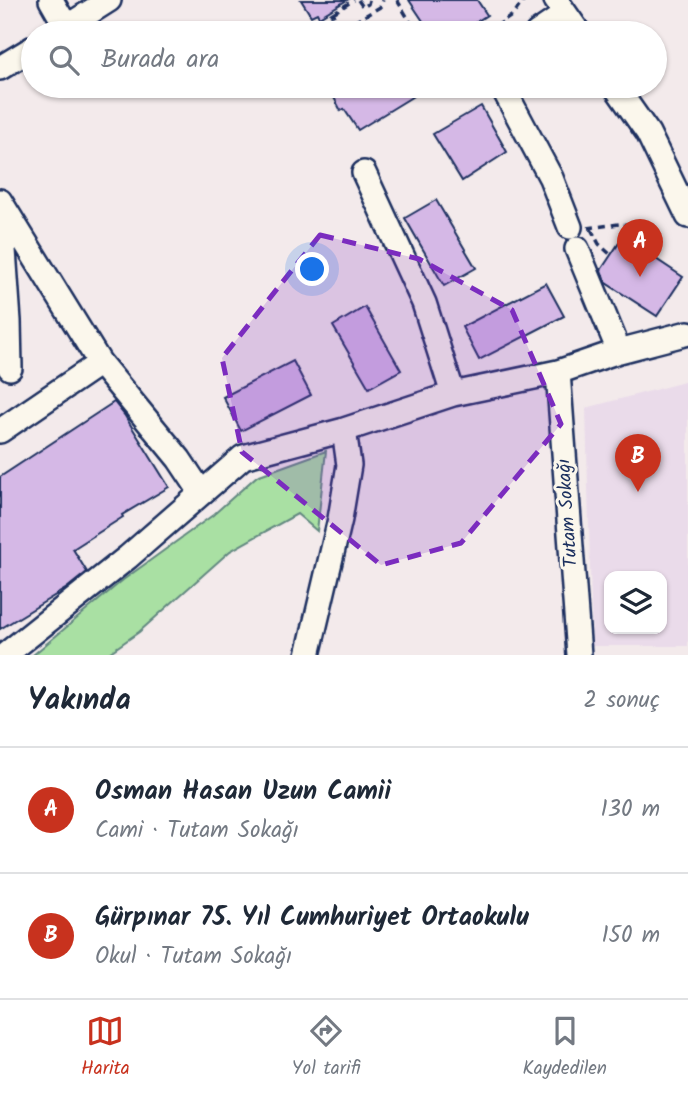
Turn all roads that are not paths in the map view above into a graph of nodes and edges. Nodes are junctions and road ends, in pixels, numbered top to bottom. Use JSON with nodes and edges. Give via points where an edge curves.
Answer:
{"nodes":[{"id":1,"x":51,"y":0,"type":"edge"},
{"id":2,"x":109,"y":0,"type":"edge"},
{"id":3,"x":560,"y":7,"type":"edge"},
{"id":4,"x":59,"y":21,"type":"edge"},
{"id":5,"x":76,"y":21,"type":"edge"},
{"id":6,"x":548,"y":21,"type":"edge"},
{"id":7,"x":21,"y":55,"type":"edge"},
{"id":8,"x":0,"y":68,"type":"edge"},
{"id":9,"x":508,"y":98,"type":"edge"},
{"id":10,"x":623,"y":98,"type":"edge"},
{"id":11,"x":364,"y":173,"type":"dead end"},
{"id":12,"x":0,"y":200,"type":"edge"},
{"id":13,"x":688,"y":216,"type":"edge"},
{"id":14,"x":581,"y":228,"type":"road end"},
{"id":15,"x":578,"y":249,"type":"dead end"},
{"id":16,"x":686,"y":326,"type":"edge"},
{"id":17,"x":619,"y":351,"type":"junction"},
{"id":18,"x":100,"y":363,"type":"junction"},
{"id":19,"x":10,"y":368,"type":"dead end"},
{"id":20,"x":558,"y":372,"type":"junction"},
{"id":21,"x":453,"y":394,"type":"junction"},
{"id":22,"x":344,"y":430,"type":"junction"},
{"id":23,"x":0,"y":431,"type":"edge"},
{"id":24,"x":201,"y":492,"type":"junction"},
{"id":25,"x":5,"y":655,"type":"edge"},
{"id":26,"x":308,"y":655,"type":"edge"},
{"id":27,"x":579,"y":655,"type":"edge"}],
"edges":[{"from":1,"to":4,"type":"street"},
{"from":2,"to":5,"type":"street"},
{"from":3,"to":6,"type":"street"},
{"from":7,"to":8,"type":"street"},
{"from":9,"to":14,"type":"street"},
{"from":10,"to":13,"type":"street","via":[[648,133]]},
{"from":11,"to":21,"type":"street","via":[[424,303]]},
{"from":12,"to":18,"type":"street"},
{"from":12,"to":19,"type":"street"},
{"from":15,"to":17,"type":"street"},
{"from":16,"to":17,"type":"street"},
{"from":17,"to":20,"type":"street"},
{"from":18,"to":23,"type":"street"},
{"from":18,"to":24,"type":"street"},
{"from":20,"to":21,"type":"street"},
{"from":20,"to":27,"type":"street","name":"Tutam Sokağı"},
{"from":21,"to":22,"type":"street"},
{"from":22,"to":24,"type":"street","via":[[243,457]]},
{"from":22,"to":26,"type":"street","via":[[349,465]]},
{"from":24,"to":25,"type":"street"}]}
